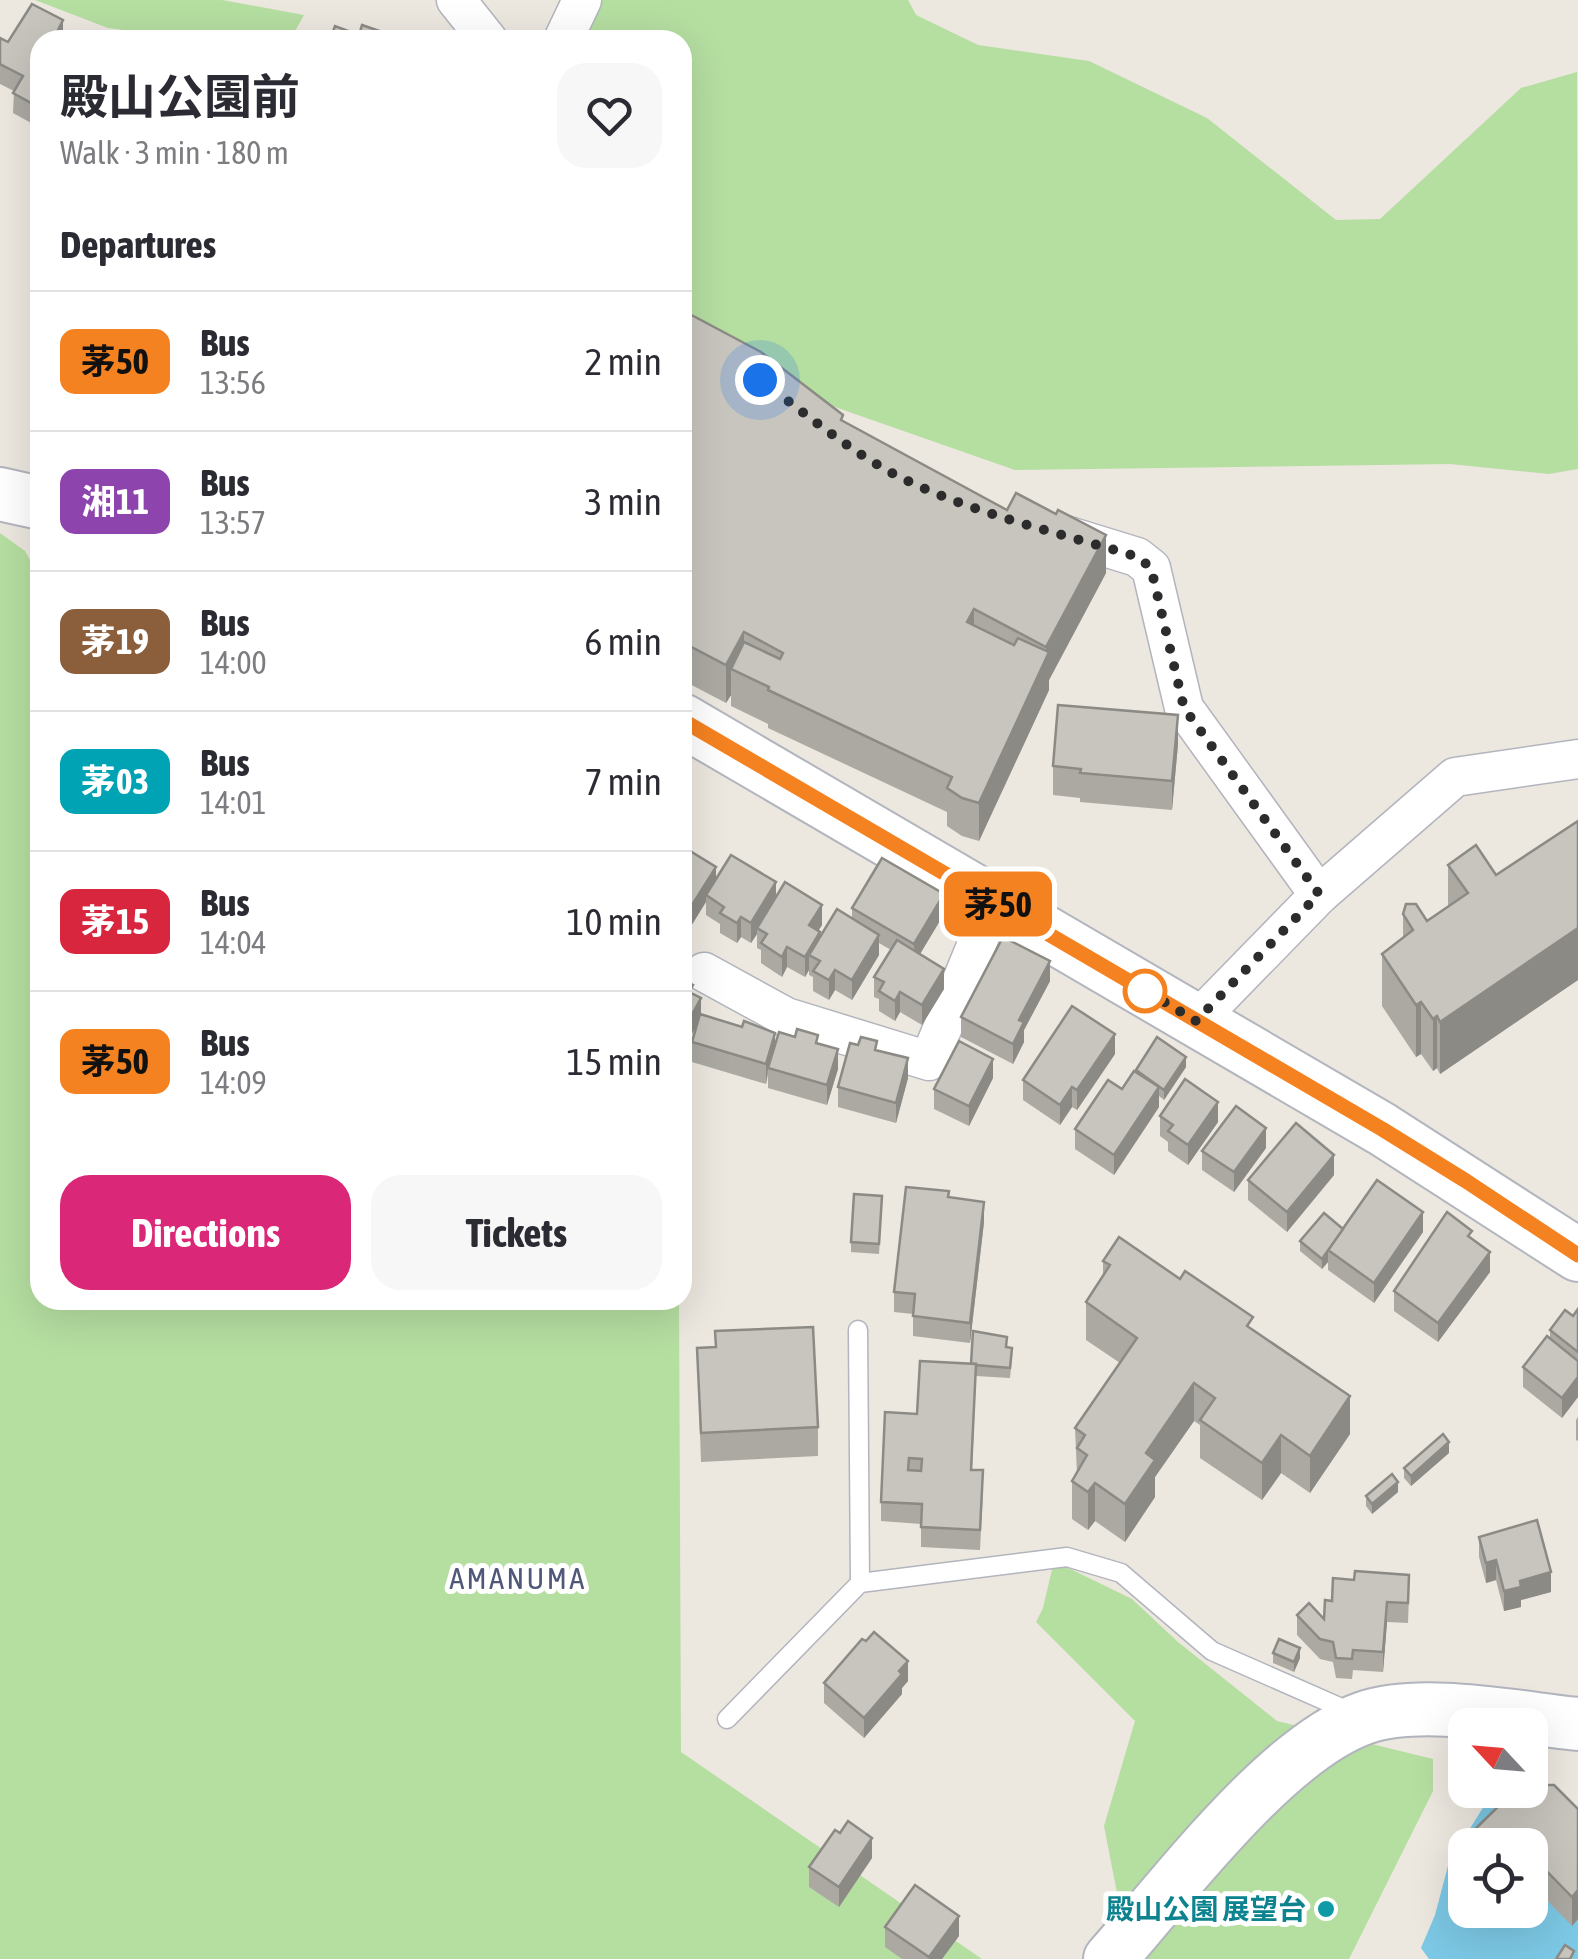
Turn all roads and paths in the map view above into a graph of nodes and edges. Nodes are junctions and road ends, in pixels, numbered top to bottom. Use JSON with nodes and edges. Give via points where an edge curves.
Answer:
{"nodes":[{"id":1,"x":456,"y":0,"type":"edge"},
{"id":2,"x":582,"y":0,"type":"edge"},
{"id":3,"x":480,"y":30,"type":"edge"},
{"id":4,"x":568,"y":30,"type":"edge"},
{"id":5,"x":0,"y":494,"type":"edge"},
{"id":6,"x":30,"y":502,"type":"edge"},
{"id":7,"x":1028,"y":523,"type":"edge"},
{"id":8,"x":692,"y":726,"type":"edge"},
{"id":9,"x":1578,"y":758,"type":"edge"},
{"id":10,"x":1319,"y":894,"type":"junction"},
{"id":11,"x":994,"y":902,"type":"junction"},
{"id":12,"x":704,"y":972,"type":"dead end"},
{"id":13,"x":1196,"y":1021,"type":"junction"},
{"id":14,"x":1578,"y":1256,"type":"edge"},
{"id":15,"x":858,"y":1330,"type":"dead end"},
{"id":16,"x":860,"y":1582,"type":"junction"},
{"id":17,"x":1364,"y":1718,"type":"junction"},
{"id":18,"x":727,"y":1719,"type":"dead end"},
{"id":19,"x":1578,"y":1724,"type":"edge"},
{"id":20,"x":1110,"y":1959,"type":"edge"}],
"edges":[{"from":1,"to":3,"type":"street"},
{"from":2,"to":4,"type":"street"},
{"from":5,"to":6,"type":"main road"},
{"from":7,"to":10,"type":"street","via":[[1138,557],[1151,568],[1184,708]]},
{"from":8,"to":11,"type":"main road"},
{"from":9,"to":10,"type":"street","via":[[1455,777]]},
{"from":10,"to":13,"type":"street"},
{"from":11,"to":12,"type":"street","via":[[929,1060],[786,1017]]},
{"from":11,"to":13,"type":"main road"},
{"from":13,"to":14,"type":"main road","via":[[1466,1181]]},
{"from":15,"to":16,"type":"lane"},
{"from":16,"to":17,"type":"lane","via":[[1067,1558],[1121,1572],[1212,1650]]},
{"from":16,"to":18,"type":"lane"},
{"from":17,"to":19,"type":"main road","via":[[1450,1711]]},
{"from":17,"to":20,"type":"main road","via":[[1304,1751],[1246,1806]]}]}
